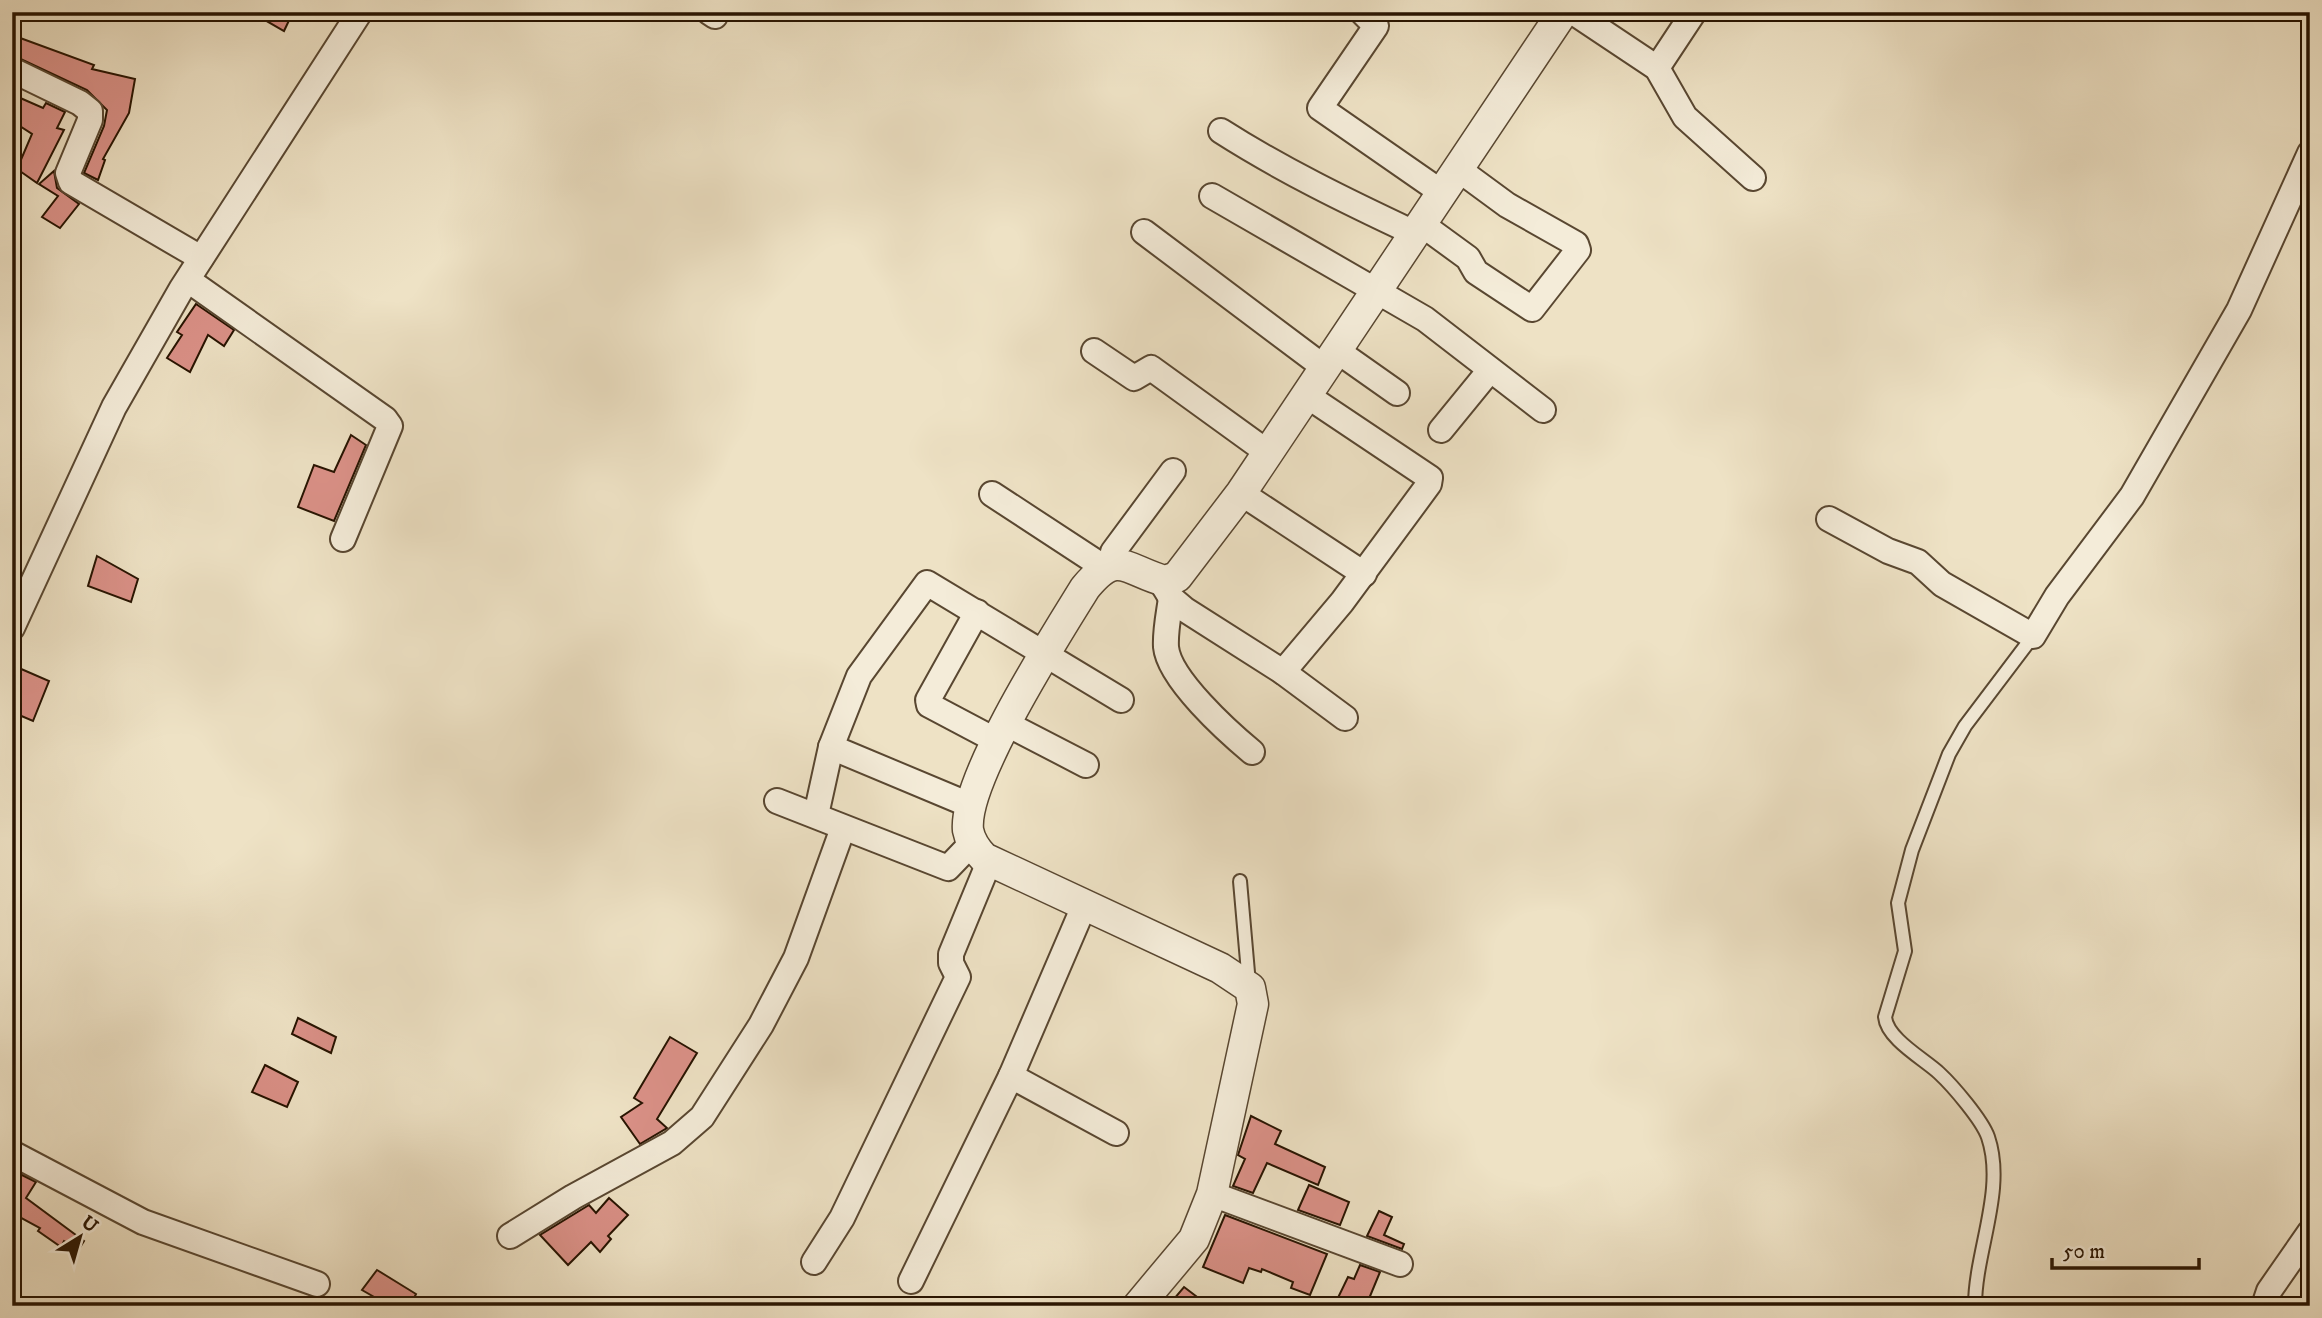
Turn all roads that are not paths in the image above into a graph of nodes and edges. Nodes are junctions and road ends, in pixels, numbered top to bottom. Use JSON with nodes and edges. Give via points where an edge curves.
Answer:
{"nodes":[{"id":1,"x":360,"y":12,"type":"edge"},
{"id":2,"x":1362,"y":12,"type":"edge"},
{"id":3,"x":1563,"y":12,"type":"edge"},
{"id":4,"x":1573,"y":12,"type":"edge"},
{"id":5,"x":1695,"y":12,"type":"edge"},
{"id":6,"x":1657,"y":68,"type":"junction"},
{"id":7,"x":12,"y":70,"type":"edge"},
{"id":8,"x":1221,"y":131,"type":"dead end"},
{"id":9,"x":2310,"y":153,"type":"edge"},
{"id":10,"x":1753,"y":177,"type":"dead end"},
{"id":11,"x":1449,"y":180,"type":"junction"},
{"id":12,"x":1212,"y":195,"type":"dead end"},
{"id":13,"x":1417,"y":228,"type":"junction"},
{"id":14,"x":1144,"y":232,"type":"dead end"},
{"id":15,"x":201,"y":258,"type":"junction"},
{"id":16,"x":188,"y":280,"type":"junction"},
{"id":17,"x":1374,"y":291,"type":"junction"},
{"id":18,"x":1094,"y":351,"type":"dead end"},
{"id":19,"x":1331,"y":359,"type":"junction"},
{"id":20,"x":1490,"y":370,"type":"junction"},
{"id":21,"x":1397,"y":393,"type":"dead end"},
{"id":22,"x":1306,"y":395,"type":"junction"},
{"id":23,"x":1543,"y":410,"type":"dead end"},
{"id":24,"x":1441,"y":430,"type":"dead end"},
{"id":25,"x":1267,"y":452,"type":"junction"},
{"id":26,"x":1173,"y":471,"type":"dead end"},
{"id":27,"x":1241,"y":493,"type":"junction"},
{"id":28,"x":992,"y":494,"type":"dead end"},
{"id":29,"x":1829,"y":519,"type":"dead end"},
{"id":30,"x":344,"y":539,"type":"dead end"},
{"id":31,"x":1108,"y":566,"type":"junction"},
{"id":32,"x":1364,"y":574,"type":"junction"},
{"id":33,"x":1165,"y":589,"type":"junction"},
{"id":34,"x":976,"y":612,"type":"junction"},
{"id":35,"x":12,"y":628,"type":"edge"},
{"id":36,"x":2031,"y":635,"type":"junction"},
{"id":37,"x":1045,"y":654,"type":"junction"},
{"id":38,"x":1283,"y":672,"type":"junction"},
{"id":39,"x":1121,"y":701,"type":"dead end"},
{"id":40,"x":1345,"y":718,"type":"dead end"},
{"id":41,"x":1002,"y":732,"type":"junction"},
{"id":42,"x":831,"y":747,"type":"junction"},
{"id":43,"x":1252,"y":752,"type":"dead end"},
{"id":44,"x":1086,"y":765,"type":"dead end"},
{"id":45,"x":776,"y":801,"type":"dead end"},
{"id":46,"x":972,"y":806,"type":"junction"},
{"id":47,"x":816,"y":816,"type":"junction"},
{"id":48,"x":843,"y":828,"type":"junction"},
{"id":49,"x":981,"y":852,"type":"junction"},
{"id":50,"x":1240,"y":881,"type":"dead end"},
{"id":51,"x":1084,"y":906,"type":"junction"},
{"id":52,"x":1250,"y":988,"type":"junction"},
{"id":53,"x":1011,"y":1076,"type":"junction"},
{"id":54,"x":1116,"y":1133,"type":"dead end"},
{"id":55,"x":12,"y":1153,"type":"edge"},
{"id":56,"x":1212,"y":1194,"type":"junction"},
{"id":57,"x":2310,"y":1232,"type":"edge"},
{"id":58,"x":510,"y":1236,"type":"dead end"},
{"id":59,"x":814,"y":1262,"type":"dead end"},
{"id":60,"x":1400,"y":1264,"type":"dead end"},
{"id":61,"x":911,"y":1281,"type":"dead end"},
{"id":62,"x":317,"y":1284,"type":"dead end"},
{"id":63,"x":1138,"y":1306,"type":"edge"},
{"id":64,"x":1975,"y":1306,"type":"edge"},
{"id":65,"x":2264,"y":1306,"type":"edge"}],
"edges":[{"from":1,"to":15,"type":"street"},
{"from":2,"to":11,"type":"street","via":[[1376,26],[1320,108]]},
{"from":3,"to":11,"type":"street"},
{"from":4,"to":6,"type":"street"},
{"from":5,"to":6,"type":"street"},
{"from":6,"to":10,"type":"street","via":[[1685,117]]},
{"from":7,"to":15,"type":"street","via":[[90,111],[68,173],[71,182]]},
{"from":8,"to":13,"type":"street","via":[[1347,201]]},
{"from":9,"to":36,"type":"street","via":[[2239,310],[2132,496]]},
{"from":11,"to":13,"type":"street"},
{"from":11,"to":13,"type":"street","via":[[1507,205],[1576,244],[1578,250],[1532,309],[1476,272],[1468,258]]},
{"from":12,"to":17,"type":"street"},
{"from":13,"to":17,"type":"street"},
{"from":14,"to":19,"type":"street"},
{"from":15,"to":16,"type":"street"},
{"from":16,"to":30,"type":"street","via":[[390,426]]},
{"from":16,"to":35,"type":"street","via":[[104,424]]},
{"from":17,"to":19,"type":"street"},
{"from":17,"to":20,"type":"street","via":[[1425,319]]},
{"from":18,"to":25,"type":"street","via":[[1134,378],[1151,368]]},
{"from":19,"to":21,"type":"street"},
{"from":19,"to":22,"type":"street"},
{"from":20,"to":23,"type":"street"},
{"from":20,"to":24,"type":"street"},
{"from":22,"to":25,"type":"street"},
{"from":22,"to":32,"type":"street","via":[[1430,478]]},
{"from":25,"to":27,"type":"street"},
{"from":26,"to":31,"type":"street","via":[[1113,552]]},
{"from":27,"to":32,"type":"street"},
{"from":27,"to":33,"type":"street"},
{"from":28,"to":31,"type":"street"},
{"from":29,"to":36,"type":"street","via":[[1918,562],[1941,584]]},
{"from":31,"to":33,"type":"street","via":[[1125,564]]},
{"from":31,"to":37,"type":"street","via":[[1085,589]]},
{"from":32,"to":38,"type":"street"},
{"from":33,"to":38,"type":"street"},
{"from":33,"to":43,"type":"street","via":[[1166,649],[1177,672],[1210,716]]},
{"from":34,"to":37,"type":"street"},
{"from":34,"to":41,"type":"street","via":[[929,705]]},
{"from":34,"to":42,"type":"street","via":[[927,583],[862,670]]},
{"from":36,"to":64,"type":"lane","via":[[1949,754],[1912,850],[1898,903],[1905,951],[1886,1010],[1888,1028],[1942,1075],[1989,1139],[1992,1187]]},
{"from":37,"to":39,"type":"street"},
{"from":37,"to":41,"type":"street"},
{"from":38,"to":40,"type":"street"},
{"from":41,"to":44,"type":"street"},
{"from":41,"to":46,"type":"street"},
{"from":42,"to":46,"type":"street"},
{"from":42,"to":47,"type":"street"},
{"from":45,"to":47,"type":"street"},
{"from":46,"to":49,"type":"street","via":[[968,826]]},
{"from":47,"to":48,"type":"street"},
{"from":48,"to":49,"type":"street","via":[[948,868]]},
{"from":48,"to":58,"type":"street","via":[[796,958],[761,1025],[702,1117],[663,1149]]},
{"from":49,"to":51,"type":"street"},
{"from":49,"to":59,"type":"street","via":[[951,954],[958,976],[842,1217]]},
{"from":50,"to":52,"type":"lane"},
{"from":51,"to":52,"type":"street","via":[[1220,968]]},
{"from":51,"to":53,"type":"street"},
{"from":52,"to":56,"type":"street","via":[[1253,1004]]},
{"from":53,"to":54,"type":"street"},
{"from":53,"to":61,"type":"street"},
{"from":55,"to":62,"type":"street","via":[[143,1222]]},
{"from":56,"to":60,"type":"street"},
{"from":56,"to":63,"type":"street","via":[[1194,1239]]},
{"from":57,"to":65,"type":"street","via":[[2269,1291]]}]}
